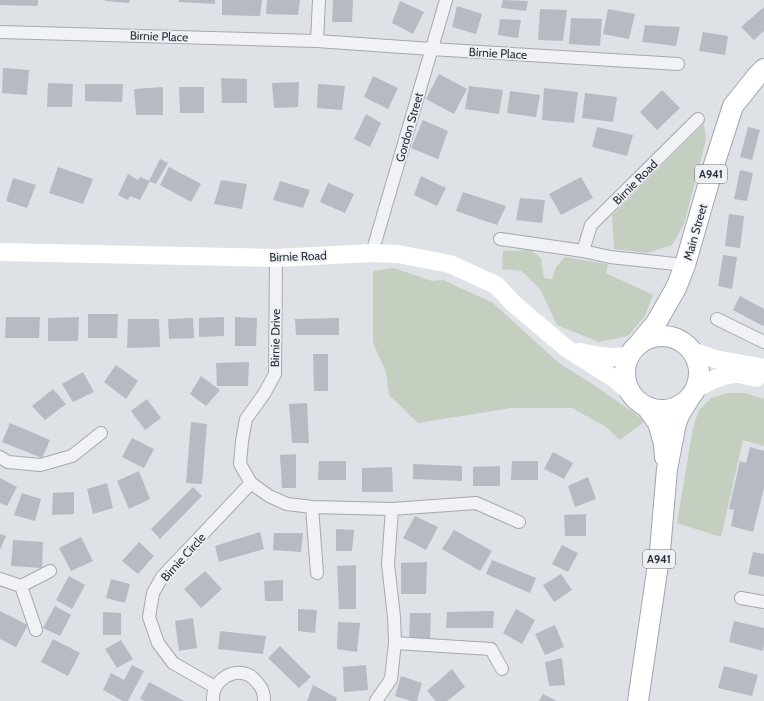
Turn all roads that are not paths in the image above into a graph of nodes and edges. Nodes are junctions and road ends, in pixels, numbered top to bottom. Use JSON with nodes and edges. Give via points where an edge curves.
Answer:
{"nodes":[{"id":1,"x":318,"y":0,"type":"edge"},
{"id":2,"x":446,"y":0,"type":"edge"},
{"id":3,"x":0,"y":32,"type":"edge"},
{"id":4,"x":317,"y":41,"type":"junction"},
{"id":5,"x":431,"y":49,"type":"junction"},
{"id":6,"x":678,"y":64,"type":"dead end"},
{"id":7,"x":764,"y":69,"type":"edge"},
{"id":8,"x":698,"y":120,"type":"dead end"},
{"id":9,"x":500,"y":239,"type":"dead end"},
{"id":10,"x":583,"y":251,"type":"junction"},
{"id":11,"x":0,"y":252,"type":"edge"},
{"id":12,"x":372,"y":253,"type":"junction"},
{"id":13,"x":276,"y":258,"type":"junction"},
{"id":14,"x":685,"y":265,"type":"junction"},
{"id":15,"x":676,"y":288,"type":"junction"},
{"id":16,"x":718,"y":319,"type":"dead end"},
{"id":17,"x":764,"y":342,"type":"edge"},
{"id":18,"x":566,"y":348,"type":"junction"},
{"id":19,"x":635,"y":348,"type":"junction"},
{"id":20,"x":690,"y":348,"type":"junction"},
{"id":21,"x":764,"y":368,"type":"edge"},
{"id":22,"x":764,"y":381,"type":"edge"},
{"id":23,"x":631,"y":393,"type":"junction"},
{"id":24,"x":692,"y":394,"type":"junction"},
{"id":25,"x":646,"y":406,"type":"junction"},
{"id":26,"x":101,"y":433,"type":"dead end"},
{"id":27,"x":0,"y":457,"type":"edge"},
{"id":28,"x":667,"y":468,"type":"junction"},
{"id":29,"x":251,"y":483,"type":"junction"},
{"id":30,"x":312,"y":507,"type":"junction"},
{"id":31,"x":392,"y":509,"type":"junction"},
{"id":32,"x":519,"y":522,"type":"dead end"},
{"id":33,"x":50,"y":571,"type":"dead end"},
{"id":34,"x":317,"y":573,"type":"dead end"},
{"id":35,"x":0,"y":579,"type":"edge"},
{"id":36,"x":21,"y":586,"type":"junction"},
{"id":37,"x":741,"y":598,"type":"dead end"},
{"id":38,"x":764,"y":602,"type":"edge"},
{"id":39,"x":36,"y":630,"type":"dead end"},
{"id":40,"x":395,"y":643,"type":"junction"},
{"id":41,"x":502,"y":670,"type":"dead end"},
{"id":42,"x":215,"y":687,"type":"junction"},
{"id":43,"x":213,"y":701,"type":"edge"},
{"id":44,"x":264,"y":701,"type":"edge"},
{"id":45,"x":376,"y":701,"type":"edge"},
{"id":46,"x":638,"y":701,"type":"edge"}],
"edges":[{"from":1,"to":4,"type":"street"},
{"from":2,"to":5,"type":"street","name":"Gordon Street"},
{"from":3,"to":4,"type":"street","name":"Birnie Place"},
{"from":4,"to":5,"type":"street","name":"Birnie Place"},
{"from":5,"to":6,"type":"street","name":"Birnie Place"},
{"from":5,"to":12,"type":"street","name":"Gordon Street"},
{"from":7,"to":14,"type":"main road","name":"Main Street","number":"A941","via":[[733,106]]},
{"from":8,"to":10,"type":"street","name":"Birnie Road","via":[[591,225]]},
{"from":9,"to":10,"type":"street"},
{"from":10,"to":14,"type":"street","via":[[610,257]]},
{"from":11,"to":13,"type":"street","name":"Birnie Road"},
{"from":12,"to":13,"type":"street","name":"Birnie Road"},
{"from":12,"to":18,"type":"street","name":"Birnie Road","via":[[398,254],[450,264],[496,285],[514,304]]},
{"from":13,"to":29,"type":"street","name":"Birnie Drive","via":[[275,374],[246,419],[242,441],[240,464]]},
{"from":14,"to":15,"type":"main road","name":"Main Street","number":"A941"},
{"from":15,"to":19,"type":"main road","name":"Main Street","number":"A941","via":[[656,323]]},
{"from":15,"to":20,"type":"main road","name":"Main Street","number":"A941","via":[[673,310],[677,328]]},
{"from":16,"to":17,"type":"street"},
{"from":18,"to":19,"type":"street","name":"Birnie Road","via":[[598,357],[621,357]]},
{"from":18,"to":23,"type":"street","name":"Birnie Road","via":[[615,379]]},
{"from":19,"to":20,"type":"main road","via":[[652,336],[664,335],[676,338]]},
{"from":19,"to":23,"type":"main road","number":"A941","via":[[627,360],[624,371]]},
{"from":20,"to":21,"type":"street","via":[[716,358]]},
{"from":20,"to":24,"type":"main road","number":"A941","via":[[699,365],[699,377]]},
{"from":22,"to":24,"type":"street","via":[[741,374],[730,374],[707,382]]},
{"from":23,"to":25,"type":"main road","number":"A941"},
{"from":24,"to":25,"type":"main road","number":"A941","via":[[680,406],[668,410]]},
{"from":24,"to":28,"type":"main road","number":"A941","via":[[676,423]]},
{"from":25,"to":28,"type":"main road","number":"A941","via":[[658,423]]},
{"from":26,"to":27,"type":"street","via":[[72,456],[40,465],[8,462]]},
{"from":28,"to":46,"type":"main road","number":"A941","via":[[660,551]]},
{"from":29,"to":30,"type":"street","name":"Birnie Drive","via":[[269,496],[287,504]]},
{"from":29,"to":42,"type":"street","name":"Birnie Circle","via":[[162,577],[153,593],[149,617],[158,643],[173,664]]},
{"from":30,"to":31,"type":"street","name":"Birnie Drive"},
{"from":30,"to":34,"type":"street"},
{"from":31,"to":32,"type":"street","name":"Birnie Drive","via":[[476,503]]},
{"from":31,"to":40,"type":"street","via":[[388,564]]},
{"from":33,"to":36,"type":"street"},
{"from":35,"to":36,"type":"street"},
{"from":36,"to":39,"type":"street"},
{"from":37,"to":38,"type":"street"},
{"from":40,"to":41,"type":"street","via":[[491,649]]},
{"from":40,"to":45,"type":"street","via":[[391,679]]},
{"from":42,"to":43,"type":"street"},
{"from":42,"to":44,"type":"street","via":[[230,674],[249,675],[262,689]]}]}
